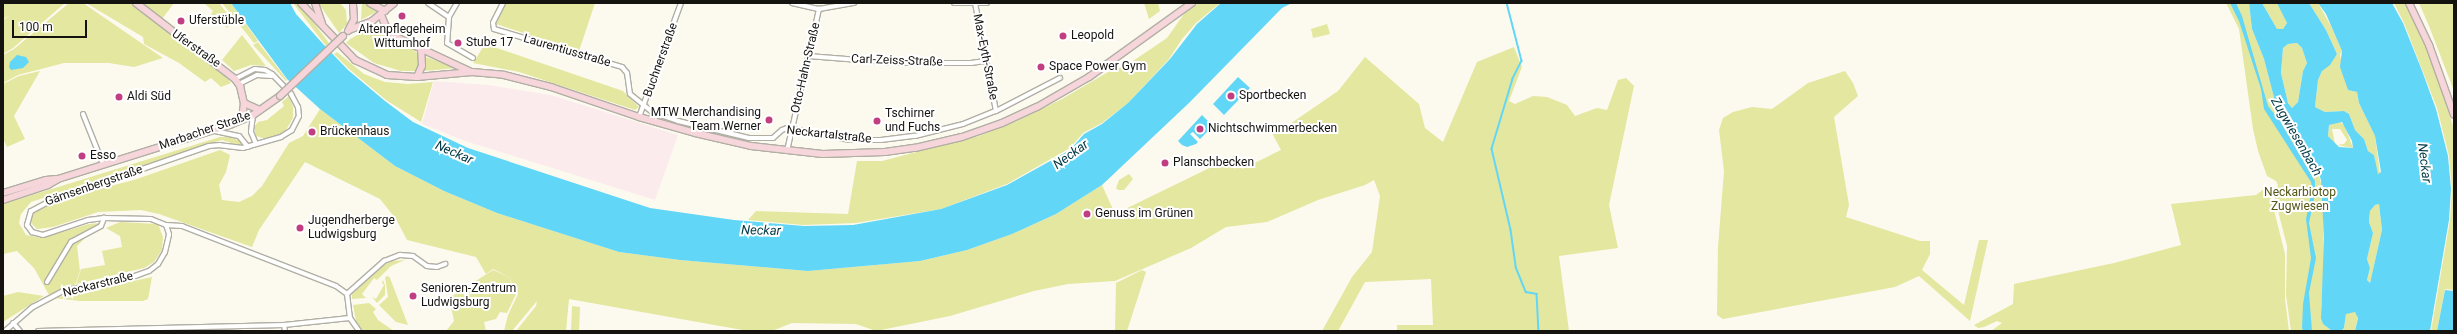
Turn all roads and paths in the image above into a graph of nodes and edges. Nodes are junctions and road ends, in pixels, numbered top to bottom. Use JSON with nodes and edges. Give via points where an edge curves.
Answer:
{"nodes":[{"id":1,"x":136,"y":3,"type":"edge"},
{"id":2,"x":302,"y":3,"type":"edge"},
{"id":3,"x":308,"y":3,"type":"edge"},
{"id":4,"x":315,"y":3,"type":"edge"},
{"id":5,"x":353,"y":3,"type":"edge"},
{"id":6,"x":370,"y":3,"type":"edge"},
{"id":7,"x":394,"y":3,"type":"edge"},
{"id":8,"x":428,"y":3,"type":"edge"},
{"id":9,"x":457,"y":3,"type":"edge"},
{"id":10,"x":503,"y":3,"type":"edge"},
{"id":11,"x":681,"y":3,"type":"edge"},
{"id":12,"x":792,"y":3,"type":"edge"},
{"id":13,"x":854,"y":3,"type":"edge"},
{"id":14,"x":954,"y":3,"type":"edge"},
{"id":15,"x":975,"y":3,"type":"edge"},
{"id":16,"x":987,"y":3,"type":"edge"},
{"id":17,"x":1192,"y":3,"type":"edge"},
{"id":18,"x":2409,"y":3,"type":"edge"},
{"id":19,"x":820,"y":9,"type":"junction"},
{"id":20,"x":383,"y":13,"type":"junction"},
{"id":21,"x":449,"y":17,"type":"junction"},
{"id":22,"x":324,"y":26,"type":"junction"},
{"id":23,"x":349,"y":30,"type":"junction"},
{"id":24,"x":421,"y":49,"type":"junction"},
{"id":25,"x":808,"y":56,"type":"junction"},
{"id":26,"x":473,"y":58,"type":"dead end"},
{"id":27,"x":985,"y":61,"type":"junction"},
{"id":28,"x":472,"y":72,"type":"junction"},
{"id":29,"x":417,"y":77,"type":"junction"},
{"id":30,"x":1060,"y":78,"type":"dead end"},
{"id":31,"x":237,"y":81,"type":"junction"},
{"id":32,"x":244,"y":103,"type":"junction"},
{"id":33,"x":644,"y":105,"type":"junction"},
{"id":34,"x":260,"y":110,"type":"junction"},
{"id":35,"x":996,"y":111,"type":"junction"},
{"id":36,"x":83,"y":114,"type":"dead end"},
{"id":37,"x":253,"y":115,"type":"junction"},
{"id":38,"x":2454,"y":115,"type":"edge"},
{"id":39,"x":639,"y":117,"type":"junction"},
{"id":40,"x":242,"y":120,"type":"junction"},
{"id":41,"x":793,"y":129,"type":"junction"},
{"id":42,"x":214,"y":130,"type":"junction"},
{"id":43,"x":256,"y":144,"type":"junction"},
{"id":44,"x":248,"y":147,"type":"junction"},
{"id":45,"x":787,"y":151,"type":"junction"},
{"id":46,"x":103,"y":164,"type":"junction"},
{"id":47,"x":58,"y":179,"type":"junction"},
{"id":48,"x":3,"y":193,"type":"edge"},
{"id":49,"x":3,"y":200,"type":"edge"},
{"id":50,"x":104,"y":218,"type":"junction"},
{"id":51,"x":166,"y":225,"type":"junction"},
{"id":52,"x":445,"y":264,"type":"dead end"},
{"id":53,"x":47,"y":282,"type":"dead end"},
{"id":54,"x":347,"y":294,"type":"junction"},
{"id":55,"x":350,"y":318,"type":"junction"},
{"id":56,"x":13,"y":323,"type":"junction"},
{"id":57,"x":284,"y":325,"type":"junction"},
{"id":58,"x":228,"y":326,"type":"junction"},
{"id":59,"x":169,"y":329,"type":"edge"},
{"id":60,"x":120,"y":330,"type":"edge"},
{"id":61,"x":5,"y":331,"type":"edge"},
{"id":62,"x":20,"y":331,"type":"edge"},
{"id":63,"x":38,"y":331,"type":"edge"},
{"id":64,"x":228,"y":331,"type":"edge"},
{"id":65,"x":285,"y":331,"type":"edge"},
{"id":66,"x":359,"y":331,"type":"edge"}],
"edges":[{"from":1,"to":31,"type":"main road","name":"Uferstraße"},
{"from":2,"to":22,"type":"main road"},
{"from":3,"to":22,"type":"main road"},
{"from":4,"to":22,"type":"main road"},
{"from":5,"to":23,"type":"main road","via":[[354,19]]},
{"from":6,"to":20,"type":"main road"},
{"from":7,"to":20,"type":"main road"},
{"from":8,"to":21,"type":"street"},
{"from":9,"to":21,"type":"street"},
{"from":10,"to":33,"type":"street","name":"Laurentiusstraße","via":[[493,28],[622,67],[627,73],[630,94]]},
{"from":11,"to":33,"type":"street","name":"Buchnerstraße"},
{"from":12,"to":19,"type":"street"},
{"from":13,"to":19,"type":"street"},
{"from":14,"to":15,"type":"street"},
{"from":15,"to":16,"type":"street"},
{"from":15,"to":27,"type":"street","name":"Max-Eyth-Straße"},
{"from":17,"to":45,"type":"main road","name":"Neckartalstraße","via":[[1088,77],[1037,107],[1002,123],[939,144],[885,152],[854,154]]},
{"from":18,"to":38,"type":"main road","via":[[2429,45]]},
{"from":19,"to":25,"type":"street","name":"Otto-Hahn-Straße"},
{"from":20,"to":23,"type":"main road"},
{"from":20,"to":24,"type":"main road","via":[[383,23],[390,32]]},
{"from":21,"to":26,"type":"street","via":[[447,43]]},
{"from":22,"to":29,"type":"main road","via":[[341,47],[362,65],[387,75]]},
{"from":23,"to":34,"type":"main road","name":"Marbacher Straße","bridge":true,"via":[[280,96]]},
{"from":24,"to":28,"type":"main road"},
{"from":24,"to":29,"type":"main road","via":[[422,66]]},
{"from":25,"to":27,"type":"street","name":"Carl-Zeiss-Straße","via":[[898,63]]},
{"from":25,"to":41,"type":"street","name":"Otto-Hahn-Straße"},
{"from":27,"to":35,"type":"street","name":"Max-Eyth-Straße"},
{"from":28,"to":29,"type":"main road"},
{"from":28,"to":39,"type":"main road","name":"Neckartalstraße","via":[[504,75],[543,85]]},
{"from":30,"to":35,"type":"street","name":"Neckartalstraße"},
{"from":31,"to":32,"type":"main road"},
{"from":31,"to":43,"type":"street","name":"Gämsenbergstraße","via":[[258,69],[269,72],[291,94],[298,107],[299,116],[294,127],[286,135]]},
{"from":32,"to":34,"type":"main road"},
{"from":32,"to":40,"type":"main road"},
{"from":33,"to":39,"type":"street","name":"Buchnerstraße"},
{"from":33,"to":41,"type":"street","name":"Neckartalstraße","via":[[665,117],[749,138],[773,138],[784,128]]},
{"from":34,"to":37,"type":"main road","name":"Marbacher Straße"},
{"from":35,"to":41,"type":"street","name":"Neckartalstraße","via":[[963,124],[891,139],[850,140]]},
{"from":36,"to":46,"type":"street"},
{"from":37,"to":40,"type":"main road","name":"Marbacher Straße"},
{"from":37,"to":43,"type":"street","via":[[251,132]]},
{"from":39,"to":45,"type":"main road","name":"Neckartalstraße","via":[[721,140]]},
{"from":40,"to":42,"type":"main road","name":"Marbacher Straße"},
{"from":41,"to":45,"type":"street","name":"Otto-Hahn-Straße"},
{"from":42,"to":44,"type":"street","via":[[239,136]]},
{"from":42,"to":46,"type":"main road","name":"Marbacher Straße"},
{"from":43,"to":44,"type":"street","name":"Gämsenbergstraße"},
{"from":44,"to":50,"type":"street","name":"Gämsenbergstraße","via":[[239,149],[220,145],[210,146],[52,200],[31,211],[27,225],[32,232],[43,235],[88,220]]},
{"from":46,"to":47,"type":"main road","name":"Marbacher Straße"},
{"from":47,"to":48,"type":"main road","name":"Marbacher Straße"},
{"from":47,"to":49,"type":"main road","name":"Marbacher Straße","via":[[48,185]]},
{"from":50,"to":51,"type":"street","name":"Gämsenbergstraße","via":[[151,219]]},
{"from":50,"to":53,"type":"street","via":[[101,226],[71,242]]},
{"from":51,"to":54,"type":"street","name":"Gämsenbergstraße","via":[[182,226],[336,286]]},
{"from":51,"to":56,"type":"street","name":"Neckarstraße","via":[[169,234],[165,252],[158,264],[149,271],[64,291],[33,307]]},
{"from":52,"to":54,"type":"street","via":[[437,267],[427,266],[413,256],[400,255],[384,261]]},
{"from":54,"to":55,"type":"street"},
{"from":55,"to":57,"type":"street"},
{"from":55,"to":66,"type":"street"},
{"from":56,"to":61,"type":"street","name":"Neckarstraße"},
{"from":56,"to":62,"type":"street"},
{"from":57,"to":58,"type":"street"},
{"from":57,"to":65,"type":"street"},
{"from":58,"to":59,"type":"street"},
{"from":58,"to":64,"type":"street"},
{"from":59,"to":60,"type":"street"},
{"from":60,"to":63,"type":"street"}]}
